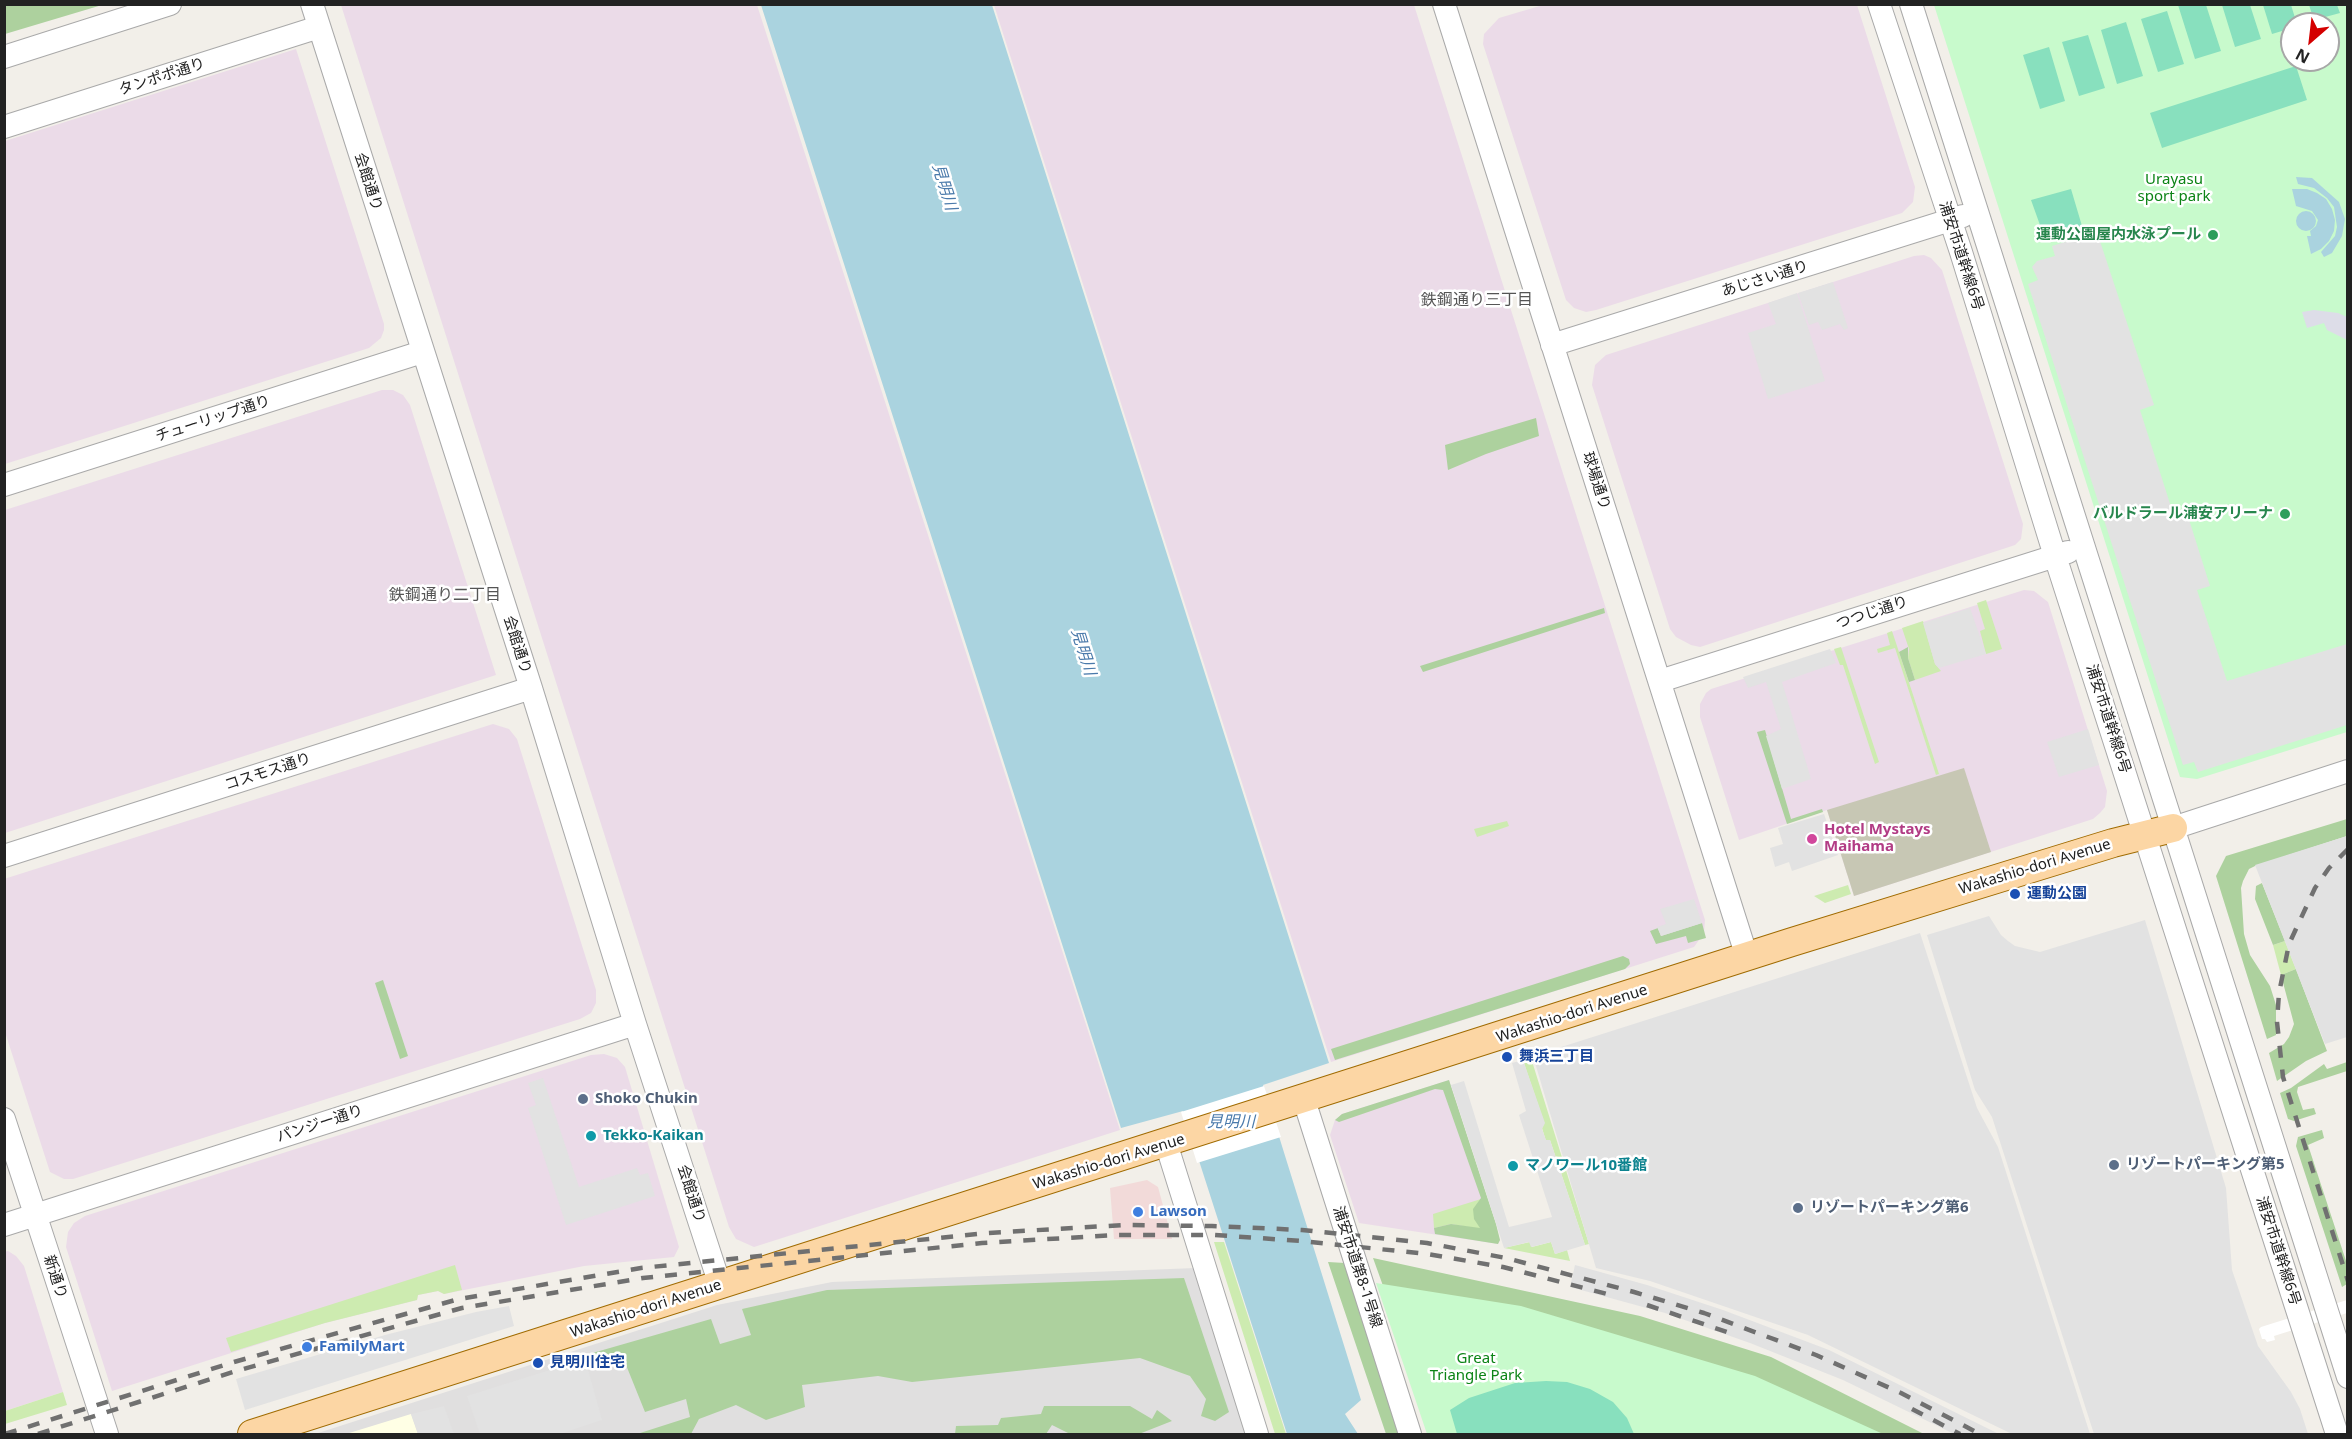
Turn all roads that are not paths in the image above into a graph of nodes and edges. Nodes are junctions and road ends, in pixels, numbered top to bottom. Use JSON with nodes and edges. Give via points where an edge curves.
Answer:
{"nodes":[{"id":1,"x":170,"y":4,"type":"edge"},
{"id":2,"x":312,"y":4,"type":"edge"},
{"id":3,"x":1880,"y":4,"type":"edge"},
{"id":4,"x":1911,"y":4,"type":"edge"},
{"id":5,"x":1452,"y":7,"type":"edge"},
{"id":6,"x":319,"y":27,"type":"junction"},
{"id":7,"x":4,"y":57,"type":"edge"},
{"id":8,"x":4,"y":127,"type":"edge"},
{"id":9,"x":1977,"y":212,"type":"junction"},
{"id":10,"x":1949,"y":221,"type":"junction"},
{"id":11,"x":1552,"y":345,"type":"junction"},
{"id":12,"x":422,"y":352,"type":"junction"},
{"id":13,"x":4,"y":485,"type":"edge"},
{"id":14,"x":2084,"y":547,"type":"junction"},
{"id":15,"x":2055,"y":556,"type":"junction"},
{"id":16,"x":1660,"y":681,"type":"junction"},
{"id":17,"x":531,"y":688,"type":"junction"},
{"id":18,"x":2348,"y":771,"type":"edge"},
{"id":19,"x":2173,"y":828,"type":"junction"},
{"id":20,"x":2145,"y":835,"type":"junction"},
{"id":21,"x":4,"y":856,"type":"edge"},
{"id":22,"x":1747,"y":957,"type":"junction"},
{"id":23,"x":635,"y":1024,"type":"junction"},
{"id":24,"x":1304,"y":1100,"type":"junction"},
{"id":25,"x":4,"y":1119,"type":"edge"},
{"id":26,"x":1176,"y":1140,"type":"junction"},
{"id":27,"x":35,"y":1215,"type":"junction"},
{"id":28,"x":4,"y":1225,"type":"edge"},
{"id":29,"x":720,"y":1285,"type":"junction"},
{"id":30,"x":2348,"y":1377,"type":"edge"},
{"id":31,"x":107,"y":1434,"type":"edge"},
{"id":32,"x":252,"y":1434,"type":"edge"},
{"id":33,"x":1257,"y":1434,"type":"edge"},
{"id":34,"x":1410,"y":1434,"type":"edge"},
{"id":35,"x":2337,"y":1434,"type":"edge"}],
"edges":[{"from":1,"to":7,"type":"street"},
{"from":2,"to":6,"type":"street","name":"会館通り"},
{"from":3,"to":10,"type":"street","name":"浦安市道幹線6号"},
{"from":4,"to":9,"type":"street","name":"浦安市道幹線6号"},
{"from":5,"to":11,"type":"street","name":"球場通り"},
{"from":6,"to":8,"type":"street","name":"タンポポ通り"},
{"from":6,"to":12,"type":"street","name":"会館通り"},
{"from":9,"to":10,"type":"street","name":"あじさい通り"},
{"from":9,"to":14,"type":"street","name":"浦安市道幹線6号"},
{"from":10,"to":11,"type":"street","name":"あじさい通り"},
{"from":10,"to":15,"type":"street","name":"浦安市道幹線6号"},
{"from":11,"to":16,"type":"street","name":"球場通り"},
{"from":12,"to":13,"type":"street","name":"チューリップ通り"},
{"from":12,"to":17,"type":"street","name":"会館通り"},
{"from":14,"to":15,"type":"street","name":"つつじ通り"},
{"from":14,"to":19,"type":"street","name":"浦安市道幹線6号"},
{"from":15,"to":16,"type":"street","name":"つつじ通り"},
{"from":15,"to":20,"type":"street","name":"浦安市道幹線6号"},
{"from":16,"to":22,"type":"street","name":"球場通り"},
{"from":17,"to":21,"type":"street","name":"コスモス通り"},
{"from":17,"to":23,"type":"street","name":"会館通り"},
{"from":18,"to":19,"type":"street"},
{"from":19,"to":20,"type":"main road","name":"Wakashio-dori Avenue"},
{"from":19,"to":30,"type":"street","name":"浦安市道幹線6号"},
{"from":20,"to":22,"type":"main road","name":"Wakashio-dori Avenue"},
{"from":20,"to":35,"type":"street","name":"浦安市道幹線6号"},
{"from":22,"to":24,"type":"main road","name":"Wakashio-dori Avenue"},
{"from":23,"to":27,"type":"street","name":"パンジー通り"},
{"from":23,"to":29,"type":"street","name":"会館通り"},
{"from":24,"to":26,"type":"main road","name":"Wakashio-dori Avenue"},
{"from":24,"to":34,"type":"street","name":"浦安市道第8-1号線"},
{"from":25,"to":27,"type":"street","name":"新通り"},
{"from":26,"to":29,"type":"main road","name":"Wakashio-dori Avenue"},
{"from":26,"to":33,"type":"street"},
{"from":27,"to":28,"type":"street","name":"パンジー通り"},
{"from":27,"to":31,"type":"street","name":"新通り"},
{"from":29,"to":32,"type":"main road","name":"Wakashio-dori Avenue"}]}
